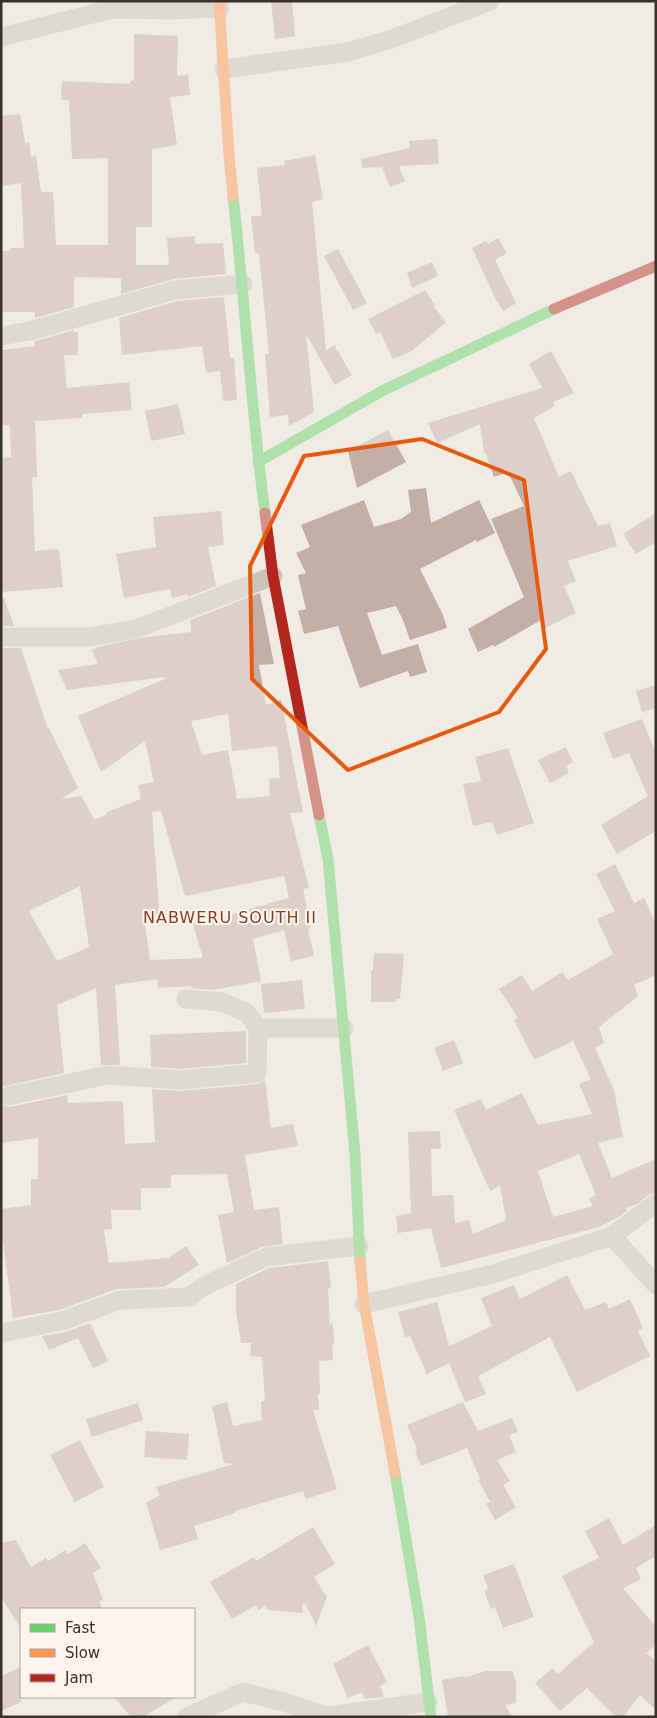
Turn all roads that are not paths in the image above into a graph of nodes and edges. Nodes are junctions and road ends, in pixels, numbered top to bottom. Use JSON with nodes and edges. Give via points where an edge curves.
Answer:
{"nodes":[{"id":1,"x":490,"y":1,"type":"edge"},
{"id":2,"x":219,"y":4,"type":"edge"},
{"id":3,"x":1,"y":37,"type":"edge"},
{"id":4,"x":224,"y":69,"type":"junction"},
{"id":5,"x":656,"y":266,"type":"edge"},
{"id":6,"x":243,"y":284,"type":"junction"},
{"id":7,"x":1,"y":336,"type":"edge"},
{"id":8,"x":258,"y":462,"type":"junction"},
{"id":9,"x":274,"y":576,"type":"junction"},
{"id":10,"x":1,"y":638,"type":"edge"},
{"id":11,"x":186,"y":1000,"type":"dead end"},
{"id":12,"x":258,"y":1028,"type":"junction"},
{"id":13,"x":344,"y":1028,"type":"junction"},
{"id":14,"x":8,"y":1096,"type":"dead end"},
{"id":15,"x":656,"y":1203,"type":"edge"},
{"id":16,"x":612,"y":1236,"type":"junction"},
{"id":17,"x":359,"y":1246,"type":"junction"},
{"id":18,"x":656,"y":1285,"type":"edge"},
{"id":19,"x":364,"y":1304,"type":"junction"},
{"id":20,"x":1,"y":1332,"type":"edge"},
{"id":21,"x":430,"y":1709,"type":"edge"},
{"id":22,"x":187,"y":1717,"type":"edge"}],
"edges":[{"from":1,"to":4,"type":"street","via":[[392,39],[348,52]]},
{"from":2,"to":3,"type":"street","via":[[171,10],[112,9]]},
{"from":2,"to":4,"type":"street"},
{"from":4,"to":6,"type":"street","via":[[229,155]]},
{"from":5,"to":8,"type":"street","via":[[540,314],[391,387]]},
{"from":6,"to":7,"type":"street","via":[[175,290],[30,331]]},
{"from":6,"to":8,"type":"street"},
{"from":8,"to":9,"type":"street"},
{"from":9,"to":10,"type":"street","via":[[136,630],[89,637]]},
{"from":9,"to":13,"type":"street","via":[[328,859]]},
{"from":11,"to":12,"type":"street","via":[[222,1002],[247,1013]]},
{"from":12,"to":13,"type":"street"},
{"from":12,"to":14,"type":"street","via":[[258,1073],[180,1080],[108,1075]]},
{"from":13,"to":17,"type":"street"},
{"from":15,"to":16,"type":"street"},
{"from":16,"to":18,"type":"street"},
{"from":16,"to":19,"type":"street","via":[[493,1274]]},
{"from":17,"to":19,"type":"street"},
{"from":17,"to":20,"type":"street","via":[[266,1257],[204,1286],[189,1297],[120,1300],[62,1321]]},
{"from":19,"to":21,"type":"street","via":[[419,1617]]},
{"from":21,"to":22,"type":"street","via":[[327,1716],[242,1692]]}]}
